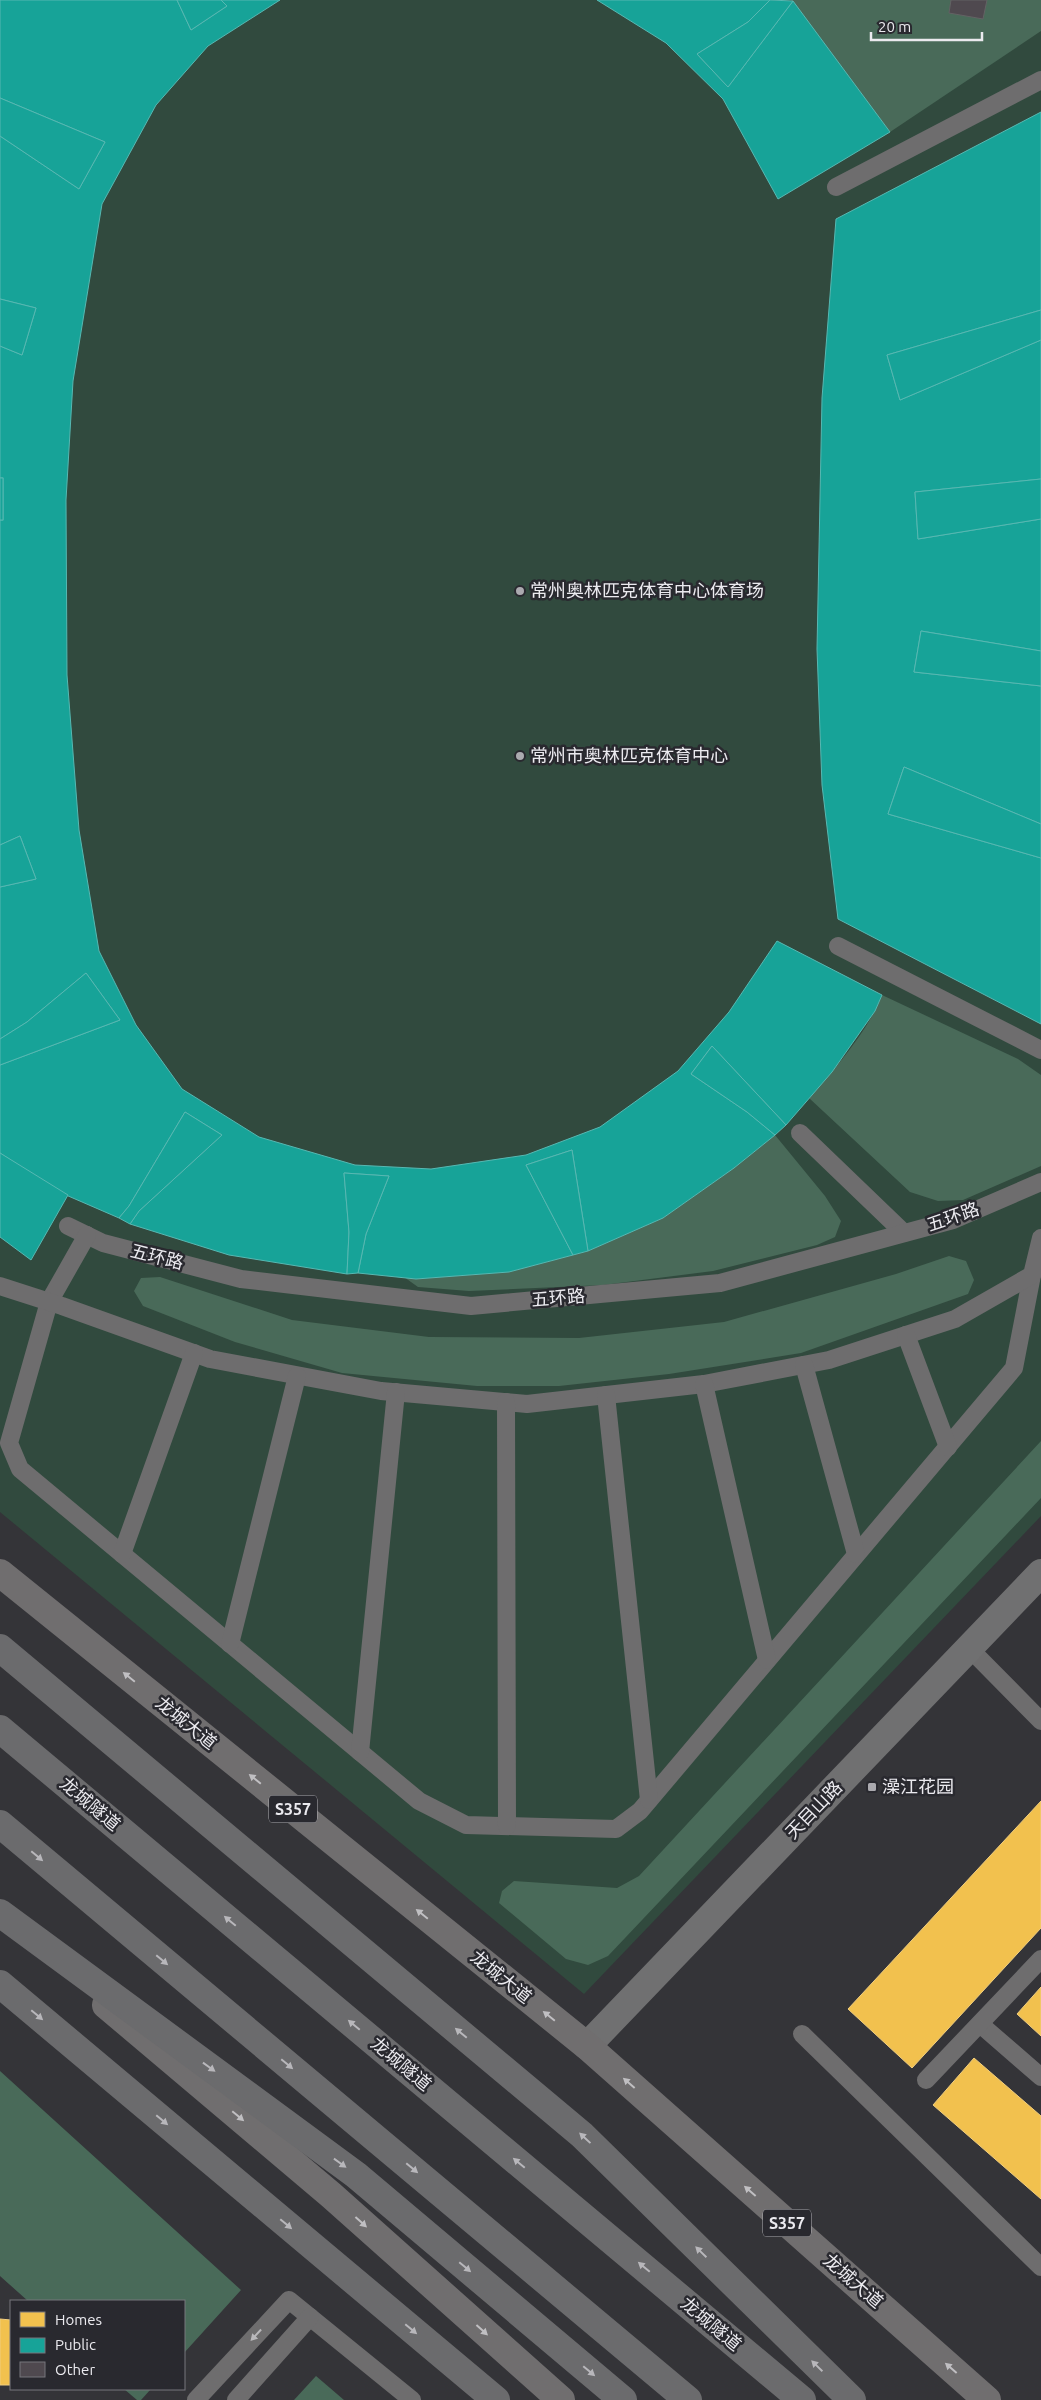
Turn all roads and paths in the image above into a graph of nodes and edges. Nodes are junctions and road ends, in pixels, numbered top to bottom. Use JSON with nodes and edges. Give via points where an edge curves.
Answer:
{"nodes":[{"id":1,"x":1041,"y":80,"type":"edge"},
{"id":2,"x":836,"y":187,"type":"dead end"},
{"id":3,"x":838,"y":946,"type":"dead end"},
{"id":4,"x":1041,"y":1050,"type":"edge"},
{"id":5,"x":800,"y":1133,"type":"dead end"},
{"id":6,"x":1041,"y":1182,"type":"edge"},
{"id":7,"x":68,"y":1226,"type":"dead end"},
{"id":8,"x":904,"y":1233,"type":"junction"},
{"id":9,"x":87,"y":1235,"type":"junction"},
{"id":10,"x":1041,"y":1238,"type":"edge"},
{"id":11,"x":1032,"y":1275,"type":"junction"},
{"id":12,"x":0,"y":1286,"type":"edge"},
{"id":13,"x":49,"y":1302,"type":"junction"},
{"id":14,"x":906,"y":1335,"type":"junction"},
{"id":15,"x":194,"y":1353,"type":"junction"},
{"id":16,"x":804,"y":1365,"type":"junction"},
{"id":17,"x":297,"y":1376,"type":"junction"},
{"id":18,"x":704,"y":1384,"type":"junction"},
{"id":19,"x":396,"y":1392,"type":"junction"},
{"id":20,"x":606,"y":1395,"type":"junction"},
{"id":21,"x":506,"y":1402,"type":"junction"},
{"id":22,"x":948,"y":1447,"type":"junction"},
{"id":23,"x":122,"y":1554,"type":"junction"},
{"id":24,"x":856,"y":1554,"type":"junction"},
{"id":25,"x":0,"y":1573,"type":"edge"},
{"id":26,"x":1041,"y":1573,"type":"edge"},
{"id":27,"x":230,"y":1644,"type":"junction"},
{"id":28,"x":0,"y":1648,"type":"edge"},
{"id":29,"x":969,"y":1648,"type":"junction"},
{"id":30,"x":767,"y":1660,"type":"junction"},
{"id":31,"x":1041,"y":1721,"type":"edge"},
{"id":32,"x":0,"y":1729,"type":"edge"},
{"id":33,"x":360,"y":1752,"type":"junction"},
{"id":34,"x":648,"y":1800,"type":"junction"},
{"id":35,"x":0,"y":1824,"type":"edge"},
{"id":36,"x":507,"y":1826,"type":"junction"},
{"id":37,"x":0,"y":1914,"type":"edge"},
{"id":38,"x":1041,"y":1959,"type":"edge"},
{"id":39,"x":0,"y":1984,"type":"edge"},
{"id":40,"x":980,"y":2024,"type":"junction"},
{"id":41,"x":802,"y":2034,"type":"dead end"},
{"id":42,"x":587,"y":2046,"type":"junction"},
{"id":43,"x":1041,"y":2077,"type":"edge"},
{"id":44,"x":926,"y":2080,"type":"dead end"},
{"id":45,"x":1041,"y":2267,"type":"edge"},
{"id":46,"x":310,"y":2318,"type":"junction"},
{"id":47,"x":196,"y":2400,"type":"edge"},
{"id":48,"x":236,"y":2400,"type":"edge"},
{"id":49,"x":412,"y":2400,"type":"edge"},
{"id":50,"x":496,"y":2400,"type":"edge"},
{"id":51,"x":561,"y":2400,"type":"edge"},
{"id":52,"x":623,"y":2400,"type":"edge"},
{"id":53,"x":688,"y":2400,"type":"edge"},
{"id":54,"x":802,"y":2400,"type":"edge"},
{"id":55,"x":852,"y":2400,"type":"edge"},
{"id":56,"x":988,"y":2400,"type":"edge"}],
"edges":[{"from":1,"to":2,"type":"lane"},
{"from":3,"to":4,"type":"lane"},
{"from":5,"to":8,"type":"lane"},
{"from":6,"to":8,"type":"lane","name":"五环路","via":[[953,1220]]},
{"from":7,"to":9,"type":"lane","name":"五环路"},
{"from":8,"to":9,"type":"lane","name":"五环路","via":[[720,1283],[471,1306],[241,1279],[103,1244]]},
{"from":9,"to":13,"type":"lane"},
{"from":10,"to":11,"type":"lane"},
{"from":11,"to":14,"type":"lane","via":[[956,1319]]},
{"from":11,"to":22,"type":"lane","via":[[1014,1368]]},
{"from":12,"to":13,"type":"lane"},
{"from":13,"to":15,"type":"lane"},
{"from":13,"to":23,"type":"lane","via":[[9,1443],[20,1469]]},
{"from":14,"to":16,"type":"lane"},
{"from":14,"to":22,"type":"lane"},
{"from":15,"to":17,"type":"lane"},
{"from":15,"to":23,"type":"lane"},
{"from":16,"to":18,"type":"lane"},
{"from":16,"to":24,"type":"lane"},
{"from":17,"to":19,"type":"lane"},
{"from":17,"to":27,"type":"lane"},
{"from":18,"to":20,"type":"lane"},
{"from":18,"to":30,"type":"lane"},
{"from":19,"to":21,"type":"lane"},
{"from":19,"to":33,"type":"lane"},
{"from":20,"to":21,"type":"lane","via":[[527,1404]]},
{"from":20,"to":34,"type":"lane"},
{"from":21,"to":36,"type":"lane"},
{"from":22,"to":24,"type":"lane"},
{"from":23,"to":27,"type":"lane"},
{"from":24,"to":30,"type":"lane"},
{"from":42,"to":25,"type":"main road","name":"龙城大道","number":"S357","one_way":true},
{"from":26,"to":29,"type":"street","name":"天目山路"},
{"from":27,"to":33,"type":"lane"},
{"from":55,"to":28,"type":"highway","one_way":true,"via":[[582,2135]]},
{"from":29,"to":31,"type":"lane"},
{"from":29,"to":42,"type":"street","name":"天目山路"},
{"from":30,"to":34,"type":"lane"},
{"from":54,"to":32,"type":"highway","name":"龙城隧道","one_way":true},
{"from":33,"to":36,"type":"lane","via":[[419,1801],[466,1825]]},
{"from":34,"to":36,"type":"lane","via":[[640,1811],[616,1829]]},
{"from":35,"to":53,"type":"highway","one_way":true},
{"from":37,"to":51,"type":"main road","one_way":true,"via":[[331,2195]]},
{"from":37,"to":52,"type":"highway","one_way":true,"via":[[356,2175]]},
{"from":38,"to":40,"type":"lane"},
{"from":39,"to":50,"type":"highway","one_way":true},
{"from":40,"to":43,"type":"lane"},
{"from":40,"to":44,"type":"lane"},
{"from":41,"to":45,"type":"lane"},
{"from":56,"to":42,"type":"main road","name":"龙城大道","number":"S357","one_way":true},
{"from":46,"to":47,"type":"lane","one_way":true,"via":[[289,2300]]},
{"from":46,"to":48,"type":"lane"},
{"from":46,"to":49,"type":"lane"}]}
